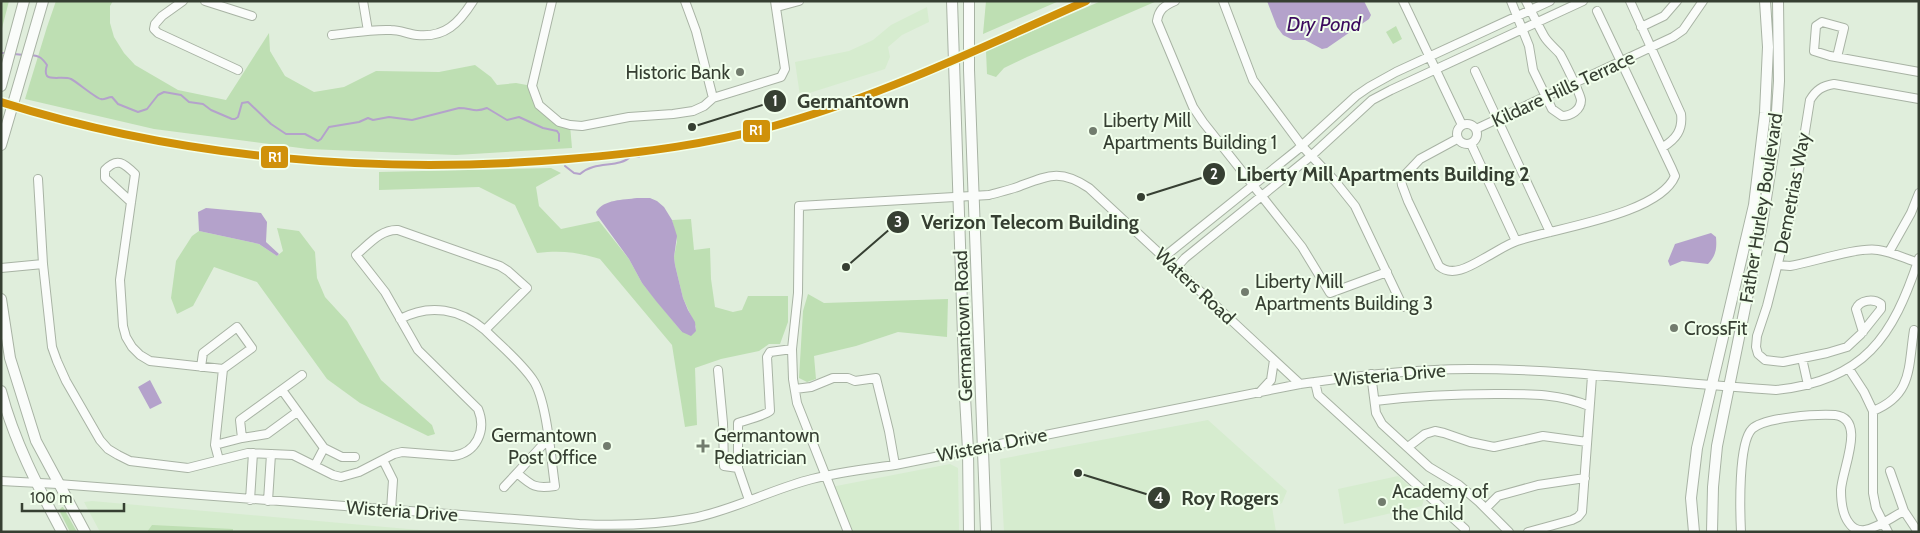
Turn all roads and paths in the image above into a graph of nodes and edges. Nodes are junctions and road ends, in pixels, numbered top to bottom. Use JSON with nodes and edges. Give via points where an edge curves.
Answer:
{"nodes":[{"id":1,"x":24,"y":1,"type":"edge"},
{"id":2,"x":43,"y":1,"type":"edge"},
{"id":3,"x":184,"y":1,"type":"edge"},
{"id":4,"x":205,"y":1,"type":"edge"},
{"id":5,"x":362,"y":1,"type":"edge"},
{"id":6,"x":473,"y":1,"type":"edge"},
{"id":7,"x":552,"y":1,"type":"edge"},
{"id":8,"x":686,"y":1,"type":"edge"},
{"id":9,"x":799,"y":1,"type":"edge"},
{"id":10,"x":952,"y":1,"type":"edge"},
{"id":11,"x":969,"y":1,"type":"edge"},
{"id":12,"x":1175,"y":1,"type":"edge"},
{"id":13,"x":1222,"y":1,"type":"edge"},
{"id":14,"x":1403,"y":1,"type":"edge"},
{"id":15,"x":1511,"y":1,"type":"edge"},
{"id":16,"x":1526,"y":1,"type":"edge"},
{"id":17,"x":1550,"y":1,"type":"edge"},
{"id":18,"x":1583,"y":1,"type":"edge"},
{"id":19,"x":1630,"y":1,"type":"edge"},
{"id":20,"x":1677,"y":1,"type":"edge"},
{"id":21,"x":1703,"y":1,"type":"edge"},
{"id":22,"x":1765,"y":1,"type":"edge"},
{"id":23,"x":1778,"y":1,"type":"edge"},
{"id":24,"x":776,"y":4,"type":"edge"},
{"id":25,"x":1530,"y":10,"type":"junction"},
{"id":26,"x":1597,"y":11,"type":"dead end"},
{"id":27,"x":252,"y":16,"type":"dead end"},
{"id":28,"x":1518,"y":17,"type":"junction"},
{"id":29,"x":1537,"y":22,"type":"junction"},
{"id":30,"x":1641,"y":27,"type":"junction"},
{"id":31,"x":1523,"y":29,"type":"junction"},
{"id":32,"x":368,"y":31,"type":"junction"},
{"id":33,"x":332,"y":35,"type":"dead end"},
{"id":34,"x":1650,"y":48,"type":"junction"},
{"id":35,"x":1430,"y":57,"type":"junction"},
{"id":36,"x":1837,"y":57,"type":"junction"},
{"id":37,"x":1622,"y":62,"type":"junction"},
{"id":38,"x":1436,"y":69,"type":"junction"},
{"id":39,"x":238,"y":70,"type":"dead end"},
{"id":40,"x":1475,"y":71,"type":"dead end"},
{"id":41,"x":1919,"y":72,"type":"edge"},
{"id":42,"x":1574,"y":84,"type":"junction"},
{"id":43,"x":1,"y":86,"type":"edge"},
{"id":44,"x":1546,"y":97,"type":"junction"},
{"id":45,"x":713,"y":98,"type":"junction"},
{"id":46,"x":1919,"y":99,"type":"edge"},
{"id":47,"x":1498,"y":120,"type":"junction"},
{"id":48,"x":1462,"y":124,"type":"junction"},
{"id":49,"x":1476,"y":130,"type":"junction"},
{"id":50,"x":1458,"y":139,"type":"junction"},
{"id":51,"x":1471,"y":144,"type":"junction"},
{"id":52,"x":1,"y":145,"type":"edge"},
{"id":53,"x":1302,"y":146,"type":"junction"},
{"id":54,"x":1663,"y":147,"type":"junction"},
{"id":55,"x":1311,"y":156,"type":"junction"},
{"id":56,"x":38,"y":179,"type":"dead end"},
{"id":57,"x":1254,"y":185,"type":"junction"},
{"id":58,"x":1919,"y":193,"type":"edge"},
{"id":59,"x":975,"y":195,"type":"junction"},
{"id":60,"x":959,"y":196,"type":"junction"},
{"id":61,"x":1263,"y":196,"type":"junction"},
{"id":62,"x":131,"y":202,"type":"junction"},
{"id":63,"x":1550,"y":232,"type":"junction"},
{"id":64,"x":1516,"y":241,"type":"junction"},
{"id":65,"x":1889,"y":252,"type":"junction"},
{"id":66,"x":1164,"y":257,"type":"junction"},
{"id":67,"x":1918,"y":261,"type":"edge"},
{"id":68,"x":43,"y":264,"type":"junction"},
{"id":69,"x":1778,"y":265,"type":"junction"},
{"id":70,"x":1,"y":268,"type":"edge"},
{"id":71,"x":1176,"y":268,"type":"junction"},
{"id":72,"x":1386,"y":272,"type":"junction"},
{"id":73,"x":1,"y":299,"type":"edge"},
{"id":74,"x":1403,"y":307,"type":"dead end"},
{"id":75,"x":400,"y":319,"type":"junction"},
{"id":76,"x":485,"y":330,"type":"junction"},
{"id":77,"x":1914,"y":330,"type":"dead end"},
{"id":78,"x":1863,"y":332,"type":"dead end"},
{"id":79,"x":792,"y":349,"type":"junction"},
{"id":80,"x":1802,"y":358,"type":"junction"},
{"id":81,"x":1274,"y":360,"type":"junction"},
{"id":82,"x":201,"y":367,"type":"junction"},
{"id":83,"x":223,"y":369,"type":"junction"},
{"id":84,"x":1849,"y":369,"type":"junction"},
{"id":85,"x":718,"y":370,"type":"dead end"},
{"id":86,"x":1371,"y":374,"type":"junction"},
{"id":87,"x":302,"y":375,"type":"dead end"},
{"id":88,"x":1592,"y":376,"type":"junction"},
{"id":89,"x":1315,"y":382,"type":"junction"},
{"id":90,"x":1300,"y":384,"type":"junction"},
{"id":91,"x":1711,"y":385,"type":"junction"},
{"id":92,"x":1808,"y":385,"type":"junction"},
{"id":93,"x":1729,"y":387,"type":"junction"},
{"id":94,"x":795,"y":389,"type":"junction"},
{"id":95,"x":282,"y":390,"type":"junction"},
{"id":96,"x":1,"y":391,"type":"edge"},
{"id":97,"x":1258,"y":393,"type":"junction"},
{"id":98,"x":1375,"y":401,"type":"junction"},
{"id":99,"x":1589,"y":406,"type":"junction"},
{"id":100,"x":1873,"y":411,"type":"junction"},
{"id":101,"x":297,"y":412,"type":"junction"},
{"id":102,"x":738,"y":423,"type":"junction"},
{"id":103,"x":723,"y":424,"type":"junction"},
{"id":104,"x":242,"y":438,"type":"junction"},
{"id":105,"x":548,"y":439,"type":"junction"},
{"id":106,"x":1587,"y":442,"type":"junction"},
{"id":107,"x":215,"y":444,"type":"junction"},
{"id":108,"x":983,"y":447,"type":"junction"},
{"id":109,"x":324,"y":448,"type":"junction"},
{"id":110,"x":1408,"y":448,"type":"junction"},
{"id":111,"x":968,"y":450,"type":"junction"},
{"id":112,"x":254,"y":453,"type":"junction"},
{"id":113,"x":271,"y":454,"type":"junction"},
{"id":114,"x":355,"y":457,"type":"dead end"},
{"id":115,"x":219,"y":460,"type":"junction"},
{"id":116,"x":383,"y":460,"type":"junction"},
{"id":117,"x":895,"y":464,"type":"junction"},
{"id":118,"x":314,"y":465,"type":"junction"},
{"id":119,"x":738,"y":468,"type":"junction"},
{"id":120,"x":1890,"y":471,"type":"dead end"},
{"id":121,"x":517,"y":473,"type":"junction"},
{"id":122,"x":827,"y":476,"type":"junction"},
{"id":123,"x":1585,"y":478,"type":"junction"},
{"id":124,"x":1,"y":481,"type":"edge"},
{"id":125,"x":35,"y":482,"type":"junction"},
{"id":126,"x":58,"y":484,"type":"junction"},
{"id":127,"x":504,"y":487,"type":"dead end"},
{"id":128,"x":250,"y":500,"type":"junction"},
{"id":129,"x":749,"y":500,"type":"junction"},
{"id":130,"x":268,"y":501,"type":"junction"},
{"id":131,"x":1486,"y":508,"type":"junction"},
{"id":132,"x":391,"y":510,"type":"junction"},
{"id":133,"x":1904,"y":511,"type":"junction"},
{"id":134,"x":1882,"y":522,"type":"junction"},
{"id":135,"x":580,"y":528,"type":"edge"},
{"id":136,"x":1465,"y":529,"type":"dead end"},
{"id":137,"x":62,"y":532,"type":"edge"},
{"id":138,"x":85,"y":532,"type":"edge"},
{"id":139,"x":848,"y":532,"type":"edge"},
{"id":140,"x":969,"y":532,"type":"edge"},
{"id":141,"x":986,"y":532,"type":"edge"},
{"id":142,"x":1509,"y":532,"type":"edge"},
{"id":143,"x":1528,"y":532,"type":"edge"},
{"id":144,"x":1694,"y":532,"type":"edge"},
{"id":145,"x":1712,"y":532,"type":"edge"},
{"id":146,"x":1741,"y":532,"type":"edge"},
{"id":147,"x":1888,"y":532,"type":"edge"},
{"id":148,"x":1918,"y":532,"type":"edge"}],
"edges":[{"from":1,"to":43,"type":"main road"},
{"from":2,"to":52,"type":"main road"},
{"from":3,"to":39,"type":"street","via":[[162,16],[154,24],[154,29]]},
{"from":4,"to":27,"type":"street"},
{"from":5,"to":32,"type":"street"},
{"from":6,"to":32,"type":"street","via":[[464,16],[443,32],[416,35],[392,29]]},
{"from":7,"to":45,"type":"street","via":[[532,86],[539,105],[559,122],[582,126],[629,117],[693,111]]},
{"from":8,"to":45,"type":"street"},
{"from":9,"to":24,"type":"street"},
{"from":10,"to":60,"type":"main road","name":"Germantown Road"},
{"from":11,"to":59,"type":"main road","name":"Germantown Road"},
{"from":12,"to":57,"type":"street","via":[[1159,11],[1157,21],[1193,107]]},
{"from":13,"to":53,"type":"street","via":[[1253,80]]},
{"from":14,"to":35,"type":"street"},
{"from":15,"to":28,"type":"street"},
{"from":16,"to":25,"type":"street"},
{"from":17,"to":25,"type":"street"},
{"from":18,"to":29,"type":"street"},
{"from":19,"to":30,"type":"street"},
{"from":20,"to":30,"type":"street","via":[[1664,16]]},
{"from":21,"to":34,"type":"street","name":"Kildare Hills Terrace","via":[[1680,34]]},
{"from":22,"to":91,"type":"main road","name":"Father Hurley Boulevard","via":[[1768,47],[1765,113],[1754,205]]},
{"from":23,"to":93,"type":"main road","name":"Father Hurley Boulevard","via":[[1779,81],[1775,141]]},
{"from":24,"to":45,"type":"street","via":[[784,74]]},
{"from":25,"to":28,"type":"street"},
{"from":25,"to":29,"type":"street"},
{"from":26,"to":37,"type":"street"},
{"from":28,"to":31,"type":"street"},
{"from":28,"to":35,"type":"street"},
{"from":29,"to":31,"type":"street"},
{"from":29,"to":42,"type":"street","via":[[1545,38],[1560,54]]},
{"from":30,"to":34,"type":"street"},
{"from":31,"to":38,"type":"street"},
{"from":31,"to":44,"type":"street","via":[[1533,70]]},
{"from":32,"to":33,"type":"street"},
{"from":34,"to":37,"type":"street","name":"Kildare Hills Terrace"},
{"from":34,"to":54,"type":"street","via":[[1681,117],[1677,137]]},
{"from":35,"to":38,"type":"street"},
{"from":35,"to":53,"type":"street","via":[[1396,72],[1356,96]]},
{"from":36,"to":36,"type":"street","via":[[1814,51],[1816,26],[1822,22],[1844,28]]},
{"from":36,"to":41,"type":"street"},
{"from":37,"to":42,"type":"street","name":"Kildare Hills Terrace"},
{"from":37,"to":54,"type":"street"},
{"from":38,"to":48,"type":"street"},
{"from":38,"to":55,"type":"street","via":[[1372,100]]},
{"from":40,"to":47,"type":"street"},
{"from":42,"to":44,"type":"street","name":"Kildare Hills Terrace"},
{"from":42,"to":44,"type":"street","via":[[1581,103],[1578,110],[1570,115],[1554,112]]},
{"from":44,"to":47,"type":"street","name":"Kildare Hills Terrace"},
{"from":46,"to":69,"type":"street","name":"Demetrias Way","via":[[1834,84],[1815,92],[1810,100],[1794,200]]},
{"from":47,"to":49,"type":"street","name":"Kildare Hills Terrace"},
{"from":47,"to":63,"type":"street"},
{"from":48,"to":49,"type":"street","via":[[1469,124]]},
{"from":48,"to":50,"type":"street","via":[[1456,132]]},
{"from":49,"to":51,"type":"street","via":[[1476,139]]},
{"from":50,"to":51,"type":"street"},
{"from":50,"to":64,"type":"street","via":[[1420,159],[1401,179],[1439,266],[1452,272]]},
{"from":51,"to":64,"type":"street"},
{"from":53,"to":55,"type":"street"},
{"from":53,"to":57,"type":"street"},
{"from":54,"to":63,"type":"street","via":[[1675,176],[1672,186],[1610,217]]},
{"from":55,"to":61,"type":"street"},
{"from":55,"to":72,"type":"street","via":[[1355,206]]},
{"from":56,"to":68,"type":"street"},
{"from":57,"to":61,"type":"street"},
{"from":57,"to":66,"type":"street"},
{"from":58,"to":65,"type":"street","via":[[1912,213]]},
{"from":59,"to":60,"type":"street","name":"Waters Road"},
{"from":59,"to":66,"type":"street","name":"Waters Road","via":[[989,195],[1042,177],[1075,178]]},
{"from":59,"to":108,"type":"main road","name":"Germantown Road"},
{"from":60,"to":79,"type":"street","name":"Waters Road","via":[[798,206],[798,293]]},
{"from":60,"to":111,"type":"main road","name":"Germantown Road"},
{"from":61,"to":71,"type":"street"},
{"from":61,"to":72,"type":"street","via":[[1302,247],[1330,293]]},
{"from":62,"to":62,"type":"street","via":[[135,174],[120,162],[111,163],[105,170],[106,178]]},
{"from":62,"to":82,"type":"street","via":[[120,280],[126,337],[140,355],[150,361]]},
{"from":63,"to":64,"type":"street"},
{"from":65,"to":67,"type":"street"},
{"from":65,"to":69,"type":"street","via":[[1862,251],[1790,266]]},
{"from":66,"to":71,"type":"street","name":"Waters Road"},
{"from":67,"to":84,"type":"street","name":"Wisteria Drive","via":[[1893,322],[1866,356]]},
{"from":68,"to":70,"type":"street"},
{"from":68,"to":115,"type":"street","via":[[56,360],[95,432],[108,449],[130,461],[188,468]]},
{"from":69,"to":80,"type":"street","name":"Demetrias Way","via":[[1756,347],[1758,354],[1773,362]]},
{"from":71,"to":81,"type":"street","name":"Waters Road"},
{"from":72,"to":74,"type":"street"},
{"from":73,"to":126,"type":"main road","via":[[17,385],[36,441]]},
{"from":75,"to":76,"type":"street","via":[[423,311],[449,311],[463,315]]},
{"from":75,"to":76,"type":"street","via":[[385,292],[356,255],[390,230],[500,266],[527,288]]},
{"from":75,"to":116,"type":"street","via":[[418,350],[478,409],[481,427],[476,443],[461,455],[402,452]]},
{"from":76,"to":105,"type":"street","via":[[535,382]]},
{"from":77,"to":100,"type":"street","via":[[1902,392],[1890,403]]},
{"from":78,"to":80,"type":"street","name":"Demetrias Way","via":[[1846,347]]},
{"from":79,"to":94,"type":"street"},
{"from":79,"to":102,"type":"street","via":[[770,352],[766,357],[770,411]]},
{"from":80,"to":92,"type":"street"},
{"from":81,"to":90,"type":"street","name":"Waters Road"},
{"from":81,"to":97,"type":"street","via":[[1271,380]]},
{"from":82,"to":83,"type":"street"},
{"from":82,"to":83,"type":"street","via":[[203,353],[237,327],[252,348]]},
{"from":83,"to":107,"type":"street"},
{"from":84,"to":92,"type":"street","name":"Wisteria Drive"},
{"from":84,"to":100,"type":"street"},
{"from":85,"to":103,"type":"street"},
{"from":86,"to":88,"type":"street","name":"Wisteria Drive","via":[[1472,369]]},
{"from":86,"to":89,"type":"street","name":"Wisteria Drive"},
{"from":86,"to":98,"type":"street"},
{"from":87,"to":95,"type":"street"},
{"from":88,"to":91,"type":"street","name":"Wisteria Drive"},
{"from":88,"to":99,"type":"street"},
{"from":89,"to":90,"type":"street","name":"Wisteria Drive"},
{"from":89,"to":136,"type":"street","via":[[1318,395]]},
{"from":90,"to":97,"type":"street","name":"Wisteria Drive"},
{"from":91,"to":93,"type":"street","name":"Wisteria Drive"},
{"from":91,"to":144,"type":"main road","name":"Father Hurley Boulevard","via":[[1692,489]]},
{"from":92,"to":93,"type":"street","name":"Wisteria Drive","via":[[1776,390]]},
{"from":93,"to":145,"type":"main road","name":"Father Hurley Boulevard","via":[[1713,487]]},
{"from":94,"to":117,"type":"street","via":[[811,387],[833,378],[876,378]]},
{"from":94,"to":122,"type":"street","via":[[797,403]]},
{"from":95,"to":101,"type":"street"},
{"from":95,"to":104,"type":"street","via":[[240,420]]},
{"from":96,"to":125,"type":"main road","via":[[8,418]]},
{"from":97,"to":108,"type":"street","name":"Wisteria Drive"},
{"from":98,"to":99,"type":"street","via":[[1412,396],[1527,394],[1566,397]]},
{"from":98,"to":110,"type":"street","via":[[1376,413],[1382,424]]},
{"from":99,"to":106,"type":"street"},
{"from":100,"to":134,"type":"street","via":[[1873,492]]},
{"from":101,"to":104,"type":"street","via":[[267,434]]},
{"from":101,"to":109,"type":"street"},
{"from":102,"to":103,"type":"street"},
{"from":102,"to":119,"type":"street"},
{"from":103,"to":119,"type":"street","via":[[724,466]]},
{"from":104,"to":107,"type":"street"},
{"from":105,"to":121,"type":"street"},
{"from":105,"to":121,"type":"street","via":[[555,486],[535,487]]},
{"from":106,"to":110,"type":"street","via":[[1543,436],[1494,447],[1435,432],[1425,434]]},
{"from":106,"to":123,"type":"street"},
{"from":107,"to":115,"type":"street"},
{"from":108,"to":111,"type":"street","name":"Wisteria Drive"},
{"from":108,"to":141,"type":"main road","name":"Germantown Road"},
{"from":109,"to":114,"type":"street","via":[[335,455]]},
{"from":109,"to":118,"type":"street"},
{"from":110,"to":131,"type":"street"},
{"from":111,"to":117,"type":"street","name":"Wisteria Drive"},
{"from":111,"to":140,"type":"main road","name":"Germantown Road"},
{"from":112,"to":113,"type":"street"},
{"from":112,"to":115,"type":"street"},
{"from":112,"to":128,"type":"street"},
{"from":113,"to":118,"type":"street","via":[[293,455]]},
{"from":113,"to":130,"type":"street"},
{"from":116,"to":118,"type":"street","via":[[341,477]]},
{"from":116,"to":132,"type":"street","via":[[393,480]]},
{"from":117,"to":122,"type":"street","name":"Wisteria Drive"},
{"from":119,"to":129,"type":"street"},
{"from":120,"to":133,"type":"street"},
{"from":121,"to":127,"type":"street"},
{"from":122,"to":129,"type":"street","name":"Wisteria Drive"},
{"from":122,"to":139,"type":"street"},
{"from":123,"to":131,"type":"street","via":[[1538,485],[1498,496]]},
{"from":123,"to":143,"type":"street","via":[[1582,512],[1578,518]]},
{"from":124,"to":125,"type":"street","name":"Wisteria Drive"},
{"from":125,"to":126,"type":"street","name":"Wisteria Drive"},
{"from":125,"to":137,"type":"main road"},
{"from":126,"to":128,"type":"street","name":"Wisteria Drive"},
{"from":126,"to":138,"type":"main road"},
{"from":128,"to":130,"type":"street","name":"Wisteria Drive"},
{"from":129,"to":135,"type":"street","name":"Wisteria Drive","via":[[695,517],[658,524]]},
{"from":130,"to":132,"type":"street","name":"Wisteria Drive"},
{"from":131,"to":142,"type":"street"},
{"from":132,"to":135,"type":"street","name":"Wisteria Drive"},
{"from":133,"to":134,"type":"street"},
{"from":133,"to":148,"type":"street"},
{"from":134,"to":146,"type":"street","via":[[1868,530],[1858,531],[1847,521],[1841,489],[1851,446],[1851,427],[1842,416],[1823,414],[1789,418],[1755,426],[1750,431],[1742,475]]},
{"from":134,"to":147,"type":"street"}]}
